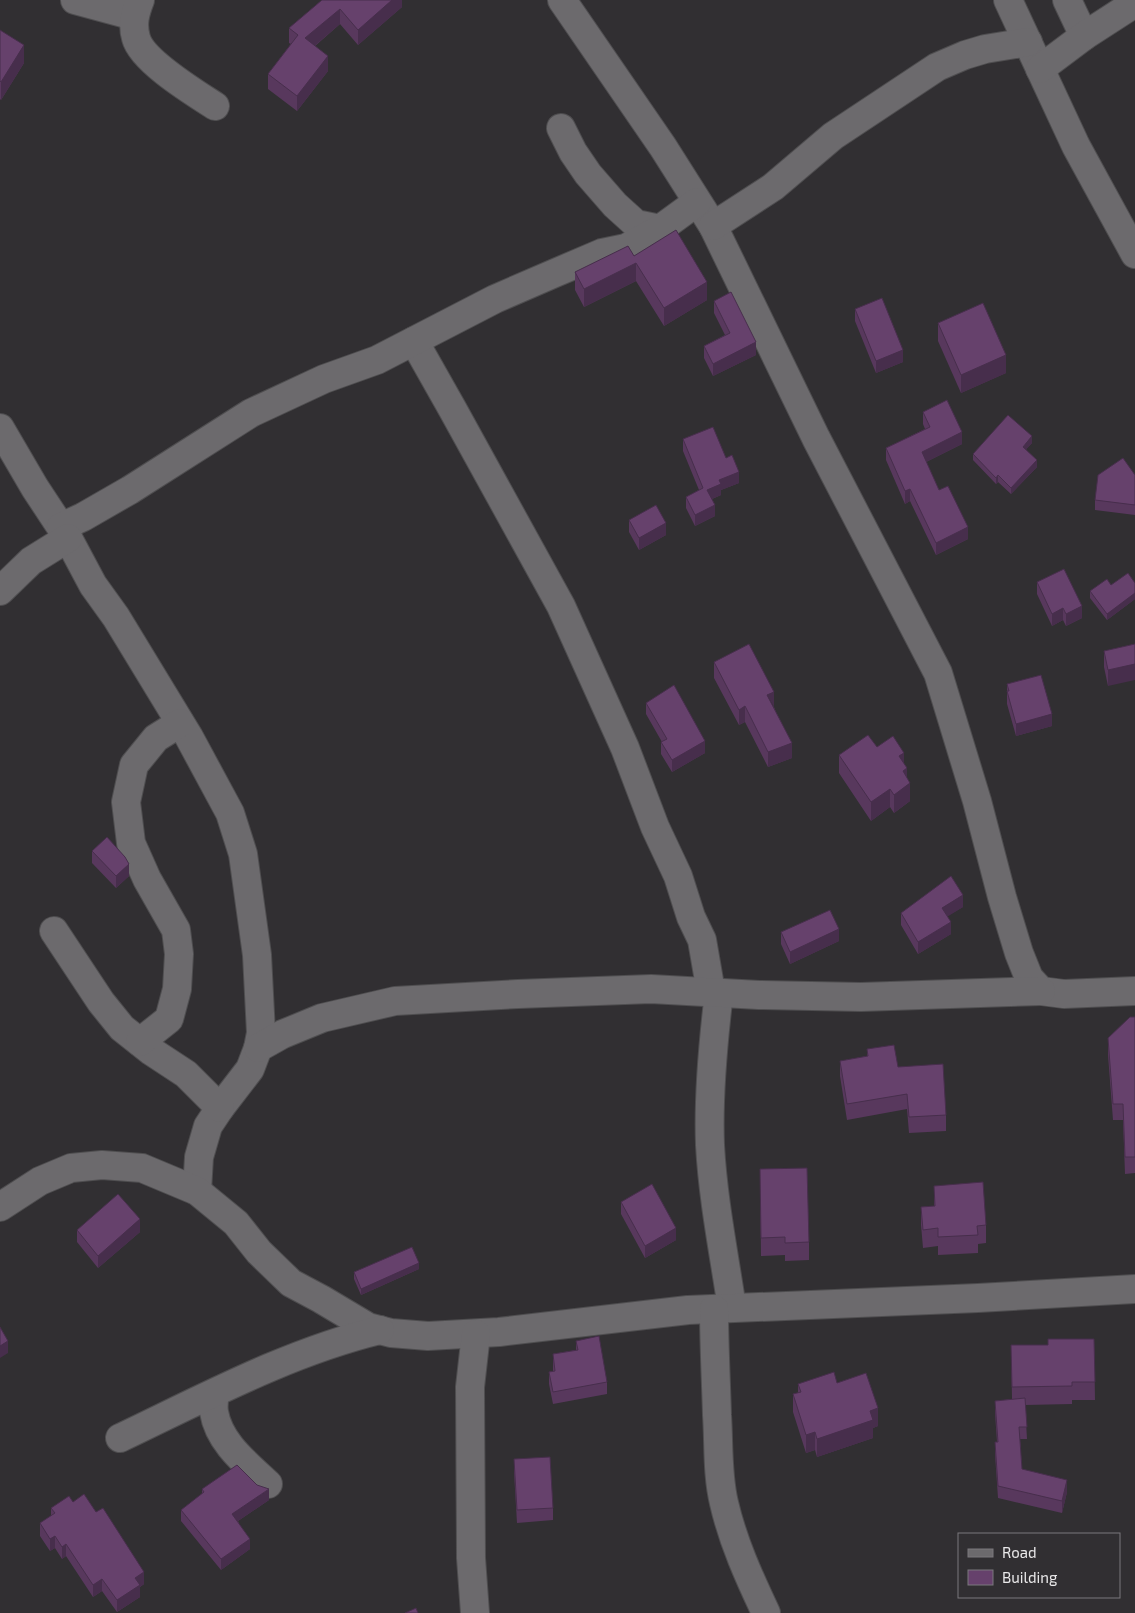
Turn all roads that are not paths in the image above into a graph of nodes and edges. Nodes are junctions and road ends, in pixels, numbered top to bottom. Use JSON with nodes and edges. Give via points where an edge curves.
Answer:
{"nodes":[{"id":1,"x":76,"y":0,"type":"edge"},
{"id":2,"x":562,"y":0,"type":"edge"},
{"id":3,"x":1008,"y":0,"type":"edge"},
{"id":4,"x":1067,"y":0,"type":"edge"},
{"id":5,"x":1135,"y":3,"type":"edge"},
{"id":6,"x":137,"y":8,"type":"edge"},
{"id":7,"x":1084,"y":36,"type":"junction"},
{"id":8,"x":1028,"y":42,"type":"junction"},
{"id":9,"x":1040,"y":69,"type":"junction"},
{"id":10,"x":215,"y":106,"type":"dead end"},
{"id":11,"x":561,"y":128,"type":"dead end"},
{"id":12,"x":697,"y":202,"type":"junction"},
{"id":13,"x":713,"y":226,"type":"junction"},
{"id":14,"x":660,"y":229,"type":"junction"},
{"id":15,"x":1135,"y":254,"type":"edge"},
{"id":16,"x":414,"y":341,"type":"junction"},
{"id":17,"x":0,"y":428,"type":"edge"},
{"id":18,"x":64,"y":533,"type":"junction"},
{"id":19,"x":0,"y":591,"type":"edge"},
{"id":20,"x":180,"y":723,"type":"junction"},
{"id":21,"x":54,"y":931,"type":"dead end"},
{"id":22,"x":1041,"y":991,"type":"junction"},
{"id":23,"x":1135,"y":991,"type":"edge"},
{"id":24,"x":715,"y":992,"type":"junction"},
{"id":25,"x":140,"y":1042,"type":"junction"},
{"id":26,"x":258,"y":1048,"type":"junction"},
{"id":27,"x":220,"y":1108,"type":"junction"},
{"id":28,"x":198,"y":1191,"type":"junction"},
{"id":29,"x":0,"y":1207,"type":"edge"},
{"id":30,"x":1135,"y":1290,"type":"edge"},
{"id":31,"x":723,"y":1308,"type":"junction"},
{"id":32,"x":380,"y":1330,"type":"junction"},
{"id":33,"x":476,"y":1334,"type":"junction"},
{"id":34,"x":215,"y":1392,"type":"junction"},
{"id":35,"x":120,"y":1438,"type":"dead end"},
{"id":36,"x":268,"y":1484,"type":"dead end"},
{"id":37,"x":476,"y":1613,"type":"edge"},
{"id":38,"x":766,"y":1613,"type":"edge"}],
"edges":[{"from":1,"to":6,"type":"street"},
{"from":2,"to":12,"type":"street","via":[[658,139]]},
{"from":3,"to":8,"type":"street"},
{"from":4,"to":7,"type":"street"},
{"from":5,"to":7,"type":"street"},
{"from":6,"to":10,"type":"street","via":[[136,40],[148,57],[179,83]]},
{"from":7,"to":9,"type":"street"},
{"from":8,"to":9,"type":"street"},
{"from":8,"to":13,"type":"street","via":[[986,49],[937,67],[832,136],[773,187]]},
{"from":9,"to":15,"type":"street","via":[[1076,146]]},
{"from":11,"to":14,"type":"street","via":[[588,174],[615,205],[636,224]]},
{"from":12,"to":13,"type":"street"},
{"from":12,"to":14,"type":"street"},
{"from":13,"to":22,"type":"street","via":[[816,438],[938,672],[1019,953],[1029,978]]},
{"from":14,"to":16,"type":"street","via":[[626,248],[602,253],[504,295]]},
{"from":16,"to":18,"type":"street","via":[[251,413],[83,517]]},
{"from":16,"to":24,"type":"street","via":[[561,606],[678,876],[702,940]]},
{"from":17,"to":18,"type":"street"},
{"from":18,"to":19,"type":"street"},
{"from":18,"to":20,"type":"street"},
{"from":20,"to":25,"type":"street","via":[[156,738],[134,765],[126,802],[132,843],[147,879],[176,930],[179,954],[177,989],[168,1019]]},
{"from":20,"to":26,"type":"street","via":[[230,813],[243,854],[258,955],[261,1033]]},
{"from":21,"to":25,"type":"street","via":[[101,1002],[122,1028]]},
{"from":22,"to":23,"type":"street","via":[[1064,994]]},
{"from":22,"to":24,"type":"street","via":[[861,997]]},
{"from":24,"to":26,"type":"street","via":[[651,989],[395,1002],[322,1018]]},
{"from":24,"to":31,"type":"street","via":[[710,1144]]},
{"from":25,"to":27,"type":"street","via":[[186,1074]]},
{"from":26,"to":27,"type":"street","via":[[250,1069]]},
{"from":27,"to":28,"type":"street","via":[[208,1126],[199,1157]]},
{"from":28,"to":29,"type":"street","via":[[142,1168],[102,1165],[70,1168],[40,1181]]},
{"from":28,"to":32,"type":"street","via":[[236,1223],[259,1252],[291,1283],[368,1327]]},
{"from":30,"to":31,"type":"street"},
{"from":31,"to":33,"type":"street"},
{"from":31,"to":38,"type":"street","via":[[714,1346],[723,1502],[732,1536]]},
{"from":32,"to":33,"type":"street","via":[[428,1336]]},
{"from":32,"to":34,"type":"street","via":[[351,1337]]},
{"from":33,"to":37,"type":"street","via":[[470,1387],[471,1558]]},
{"from":34,"to":35,"type":"street"},
{"from":34,"to":36,"type":"street","via":[[214,1411],[218,1429],[231,1448]]}]}
